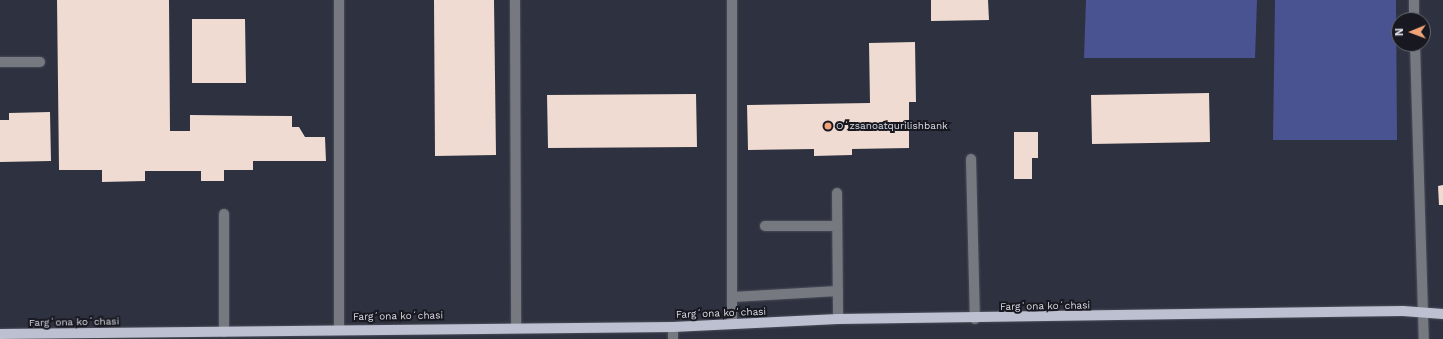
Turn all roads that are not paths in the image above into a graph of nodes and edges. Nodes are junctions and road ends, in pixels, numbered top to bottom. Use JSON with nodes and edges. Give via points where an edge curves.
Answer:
{"nodes":[{"id":1,"x":339,"y":0,"type":"edge"},
{"id":2,"x":515,"y":0,"type":"edge"},
{"id":3,"x":732,"y":0,"type":"edge"},
{"id":4,"x":1414,"y":0,"type":"edge"},
{"id":5,"x":1414,"y":12,"type":"edge"},
{"id":6,"x":1415,"y":52,"type":"edge"},
{"id":7,"x":0,"y":62,"type":"edge"},
{"id":8,"x":40,"y":62,"type":"dead end"},
{"id":9,"x":971,"y":159,"type":"dead end"},
{"id":10,"x":837,"y":193,"type":"dead end"},
{"id":11,"x":224,"y":214,"type":"dead end"},
{"id":12,"x":765,"y":226,"type":"dead end"},
{"id":13,"x":837,"y":226,"type":"junction"},
{"id":14,"x":838,"y":291,"type":"junction"},
{"id":15,"x":733,"y":297,"type":"junction"},
{"id":16,"x":1424,"y":314,"type":"junction"},
{"id":17,"x":1443,"y":314,"type":"edge"},
{"id":18,"x":838,"y":319,"type":"junction"},
{"id":19,"x":975,"y":319,"type":"junction"},
{"id":20,"x":732,"y":324,"type":"junction"},
{"id":21,"x":516,"y":327,"type":"junction"},
{"id":22,"x":673,"y":327,"type":"junction"},
{"id":23,"x":340,"y":329,"type":"junction"},
{"id":24,"x":224,"y":332,"type":"junction"},
{"id":25,"x":0,"y":334,"type":"edge"},
{"id":26,"x":673,"y":339,"type":"edge"},
{"id":27,"x":1424,"y":339,"type":"edge"}],
"edges":[{"from":1,"to":23,"type":"street"},
{"from":2,"to":21,"type":"street"},
{"from":3,"to":15,"type":"street"},
{"from":4,"to":5,"type":"street"},
{"from":6,"to":16,"type":"street"},
{"from":7,"to":8,"type":"street"},
{"from":9,"to":19,"type":"street"},
{"from":10,"to":13,"type":"street"},
{"from":11,"to":24,"type":"street"},
{"from":12,"to":13,"type":"street"},
{"from":13,"to":14,"type":"street"},
{"from":14,"to":15,"type":"street"},
{"from":14,"to":18,"type":"street"},
{"from":15,"to":20,"type":"street"},
{"from":16,"to":17,"type":"main road","name":"Fargʻona koʻchasi"},
{"from":16,"to":19,"type":"main road","name":"Fargʻona koʻchasi","via":[[1403,311]]},
{"from":16,"to":27,"type":"street"},
{"from":18,"to":19,"type":"main road","name":"Fargʻona koʻchasi"},
{"from":18,"to":20,"type":"main road","name":"Fargʻona koʻchasi"},
{"from":20,"to":22,"type":"main road","name":"Fargʻona koʻchasi"},
{"from":21,"to":22,"type":"main road","name":"Fargʻona koʻchasi"},
{"from":21,"to":23,"type":"main road","name":"Fargʻona koʻchasi"},
{"from":22,"to":26,"type":"street"},
{"from":23,"to":24,"type":"main road","name":"Fargʻona koʻchasi"},
{"from":24,"to":25,"type":"main road","name":"Fargʻona koʻchasi"}]}
